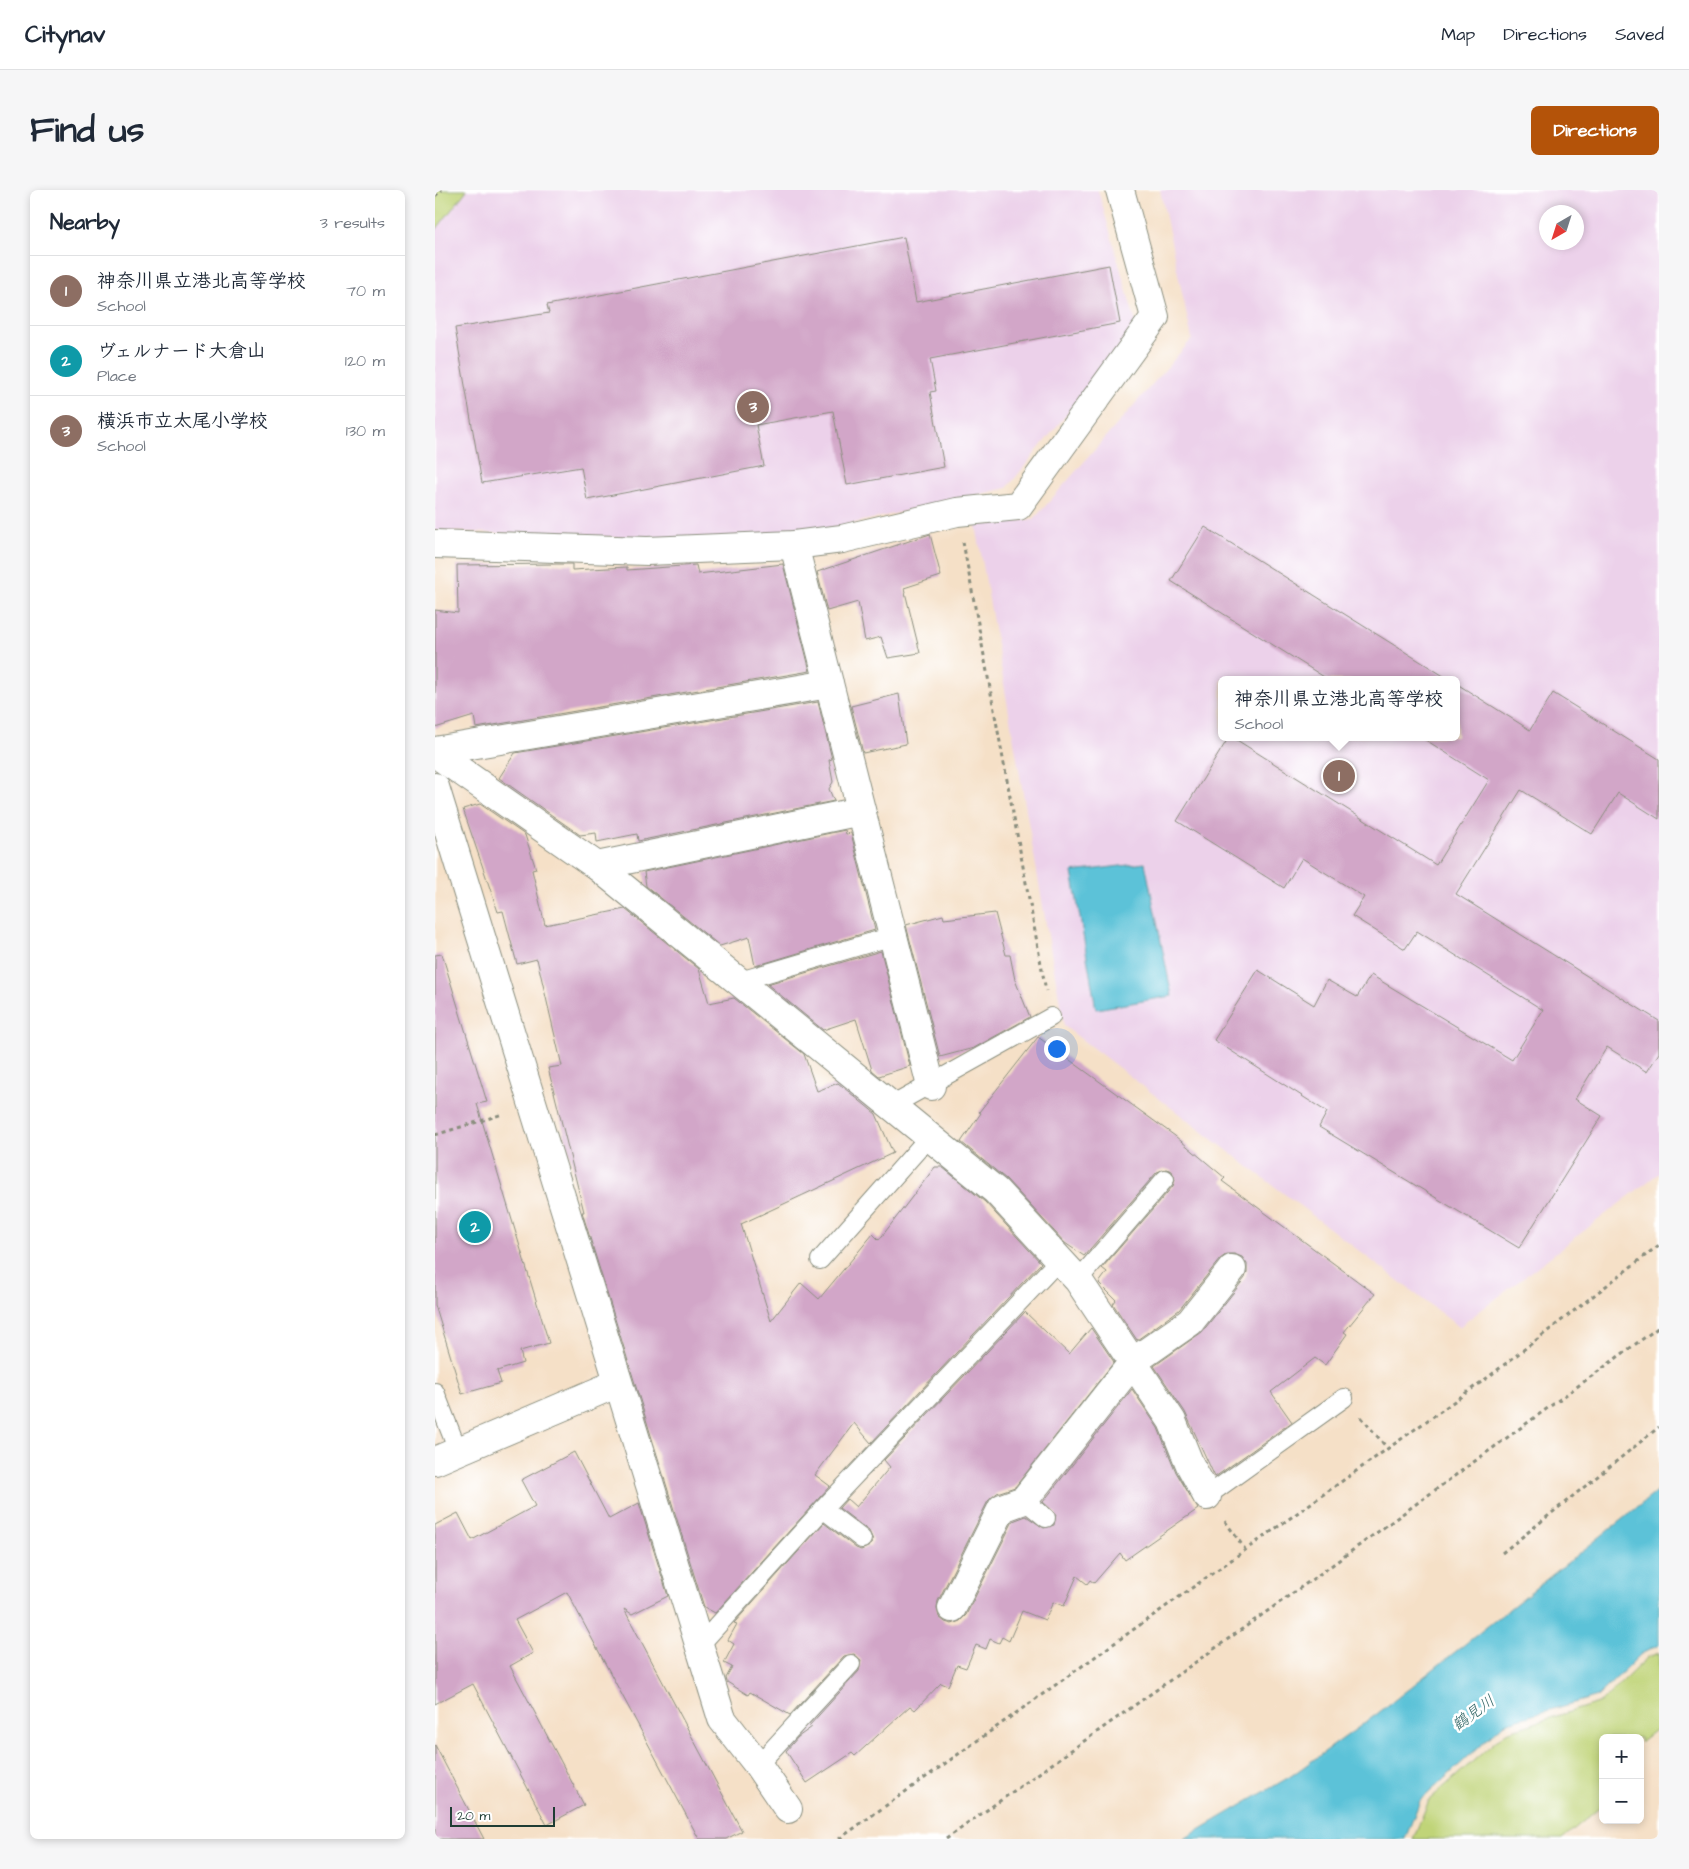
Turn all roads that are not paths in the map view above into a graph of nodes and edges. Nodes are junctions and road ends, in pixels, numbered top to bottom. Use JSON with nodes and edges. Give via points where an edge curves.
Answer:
{"nodes":[{"id":1,"x":1120,"y":190,"type":"edge"},
{"id":2,"x":435,"y":544,"type":"edge"},
{"id":3,"x":794,"y":545,"type":"junction"},
{"id":4,"x":829,"y":684,"type":"junction"},
{"id":5,"x":435,"y":752,"type":"edge"},
{"id":6,"x":435,"y":788,"type":"edge"},
{"id":7,"x":861,"y":811,"type":"junction"},
{"id":8,"x":597,"y":866,"type":"junction"},
{"id":9,"x":893,"y":936,"type":"junction"},
{"id":10,"x":740,"y":981,"type":"junction"},
{"id":11,"x":1051,"y":1017,"type":"road end"},
{"id":12,"x":931,"y":1086,"type":"junction"},
{"id":13,"x":893,"y":1105,"type":"junction"},
{"id":14,"x":929,"y":1137,"type":"junction"},
{"id":15,"x":1165,"y":1179,"type":"dead end"},
{"id":16,"x":1060,"y":1259,"type":"junction"},
{"id":17,"x":820,"y":1260,"type":"dead end"},
{"id":18,"x":1232,"y":1269,"type":"dead end"},
{"id":19,"x":1079,"y":1280,"type":"junction"},
{"id":20,"x":1134,"y":1361,"type":"junction"},
{"id":21,"x":618,"y":1383,"type":"junction"},
{"id":22,"x":435,"y":1392,"type":"edge"},
{"id":23,"x":1344,"y":1398,"type":"road end"},
{"id":24,"x":447,"y":1456,"type":"edge"},
{"id":25,"x":1207,"y":1496,"type":"joint"},
{"id":26,"x":1024,"y":1500,"type":"junction"},
{"id":27,"x":823,"y":1509,"type":"junction"},
{"id":28,"x":1046,"y":1518,"type":"dead end"},
{"id":29,"x":862,"y":1539,"type":"dead end"},
{"id":30,"x":952,"y":1608,"type":"dead end"},
{"id":31,"x":699,"y":1646,"type":"junction"},
{"id":32,"x":851,"y":1664,"type":"dead end"},
{"id":33,"x":758,"y":1765,"type":"junction"},
{"id":34,"x":788,"y":1809,"type":"dead end"}],
"edges":[{"from":1,"to":3,"type":"street","via":[[1155,317],[1018,506],[957,512],[841,539]]},
{"from":2,"to":3,"type":"street","via":[[647,551]]},
{"from":3,"to":4,"type":"street"},
{"from":4,"to":5,"type":"street"},
{"from":4,"to":7,"type":"street"},
{"from":5,"to":8,"type":"street"},
{"from":6,"to":21,"type":"street"},
{"from":7,"to":8,"type":"street"},
{"from":7,"to":9,"type":"street"},
{"from":8,"to":10,"type":"street"},
{"from":9,"to":10,"type":"lane"},
{"from":9,"to":12,"type":"street"},
{"from":10,"to":13,"type":"street"},
{"from":11,"to":12,"type":"lane"},
{"from":12,"to":13,"type":"lane"},
{"from":13,"to":14,"type":"street"},
{"from":14,"to":16,"type":"street","via":[[996,1192]]},
{"from":14,"to":17,"type":"lane"},
{"from":15,"to":19,"type":"lane"},
{"from":16,"to":19,"type":"street"},
{"from":16,"to":27,"type":"lane"},
{"from":18,"to":20,"type":"street","via":[[1190,1322]]},
{"from":19,"to":20,"type":"street"},
{"from":20,"to":25,"type":"street","via":[[1172,1421]]},
{"from":20,"to":26,"type":"street"},
{"from":21,"to":24,"type":"street"},
{"from":21,"to":31,"type":"street"},
{"from":22,"to":24,"type":"lane"},
{"from":23,"to":25,"type":"lane"},
{"from":26,"to":28,"type":"lane"},
{"from":26,"to":30,"type":"street","via":[[1002,1508]]},
{"from":27,"to":29,"type":"lane"},
{"from":27,"to":31,"type":"lane"},
{"from":31,"to":33,"type":"street","via":[[722,1719]]},
{"from":32,"to":33,"type":"lane"},
{"from":33,"to":34,"type":"street"}]}
